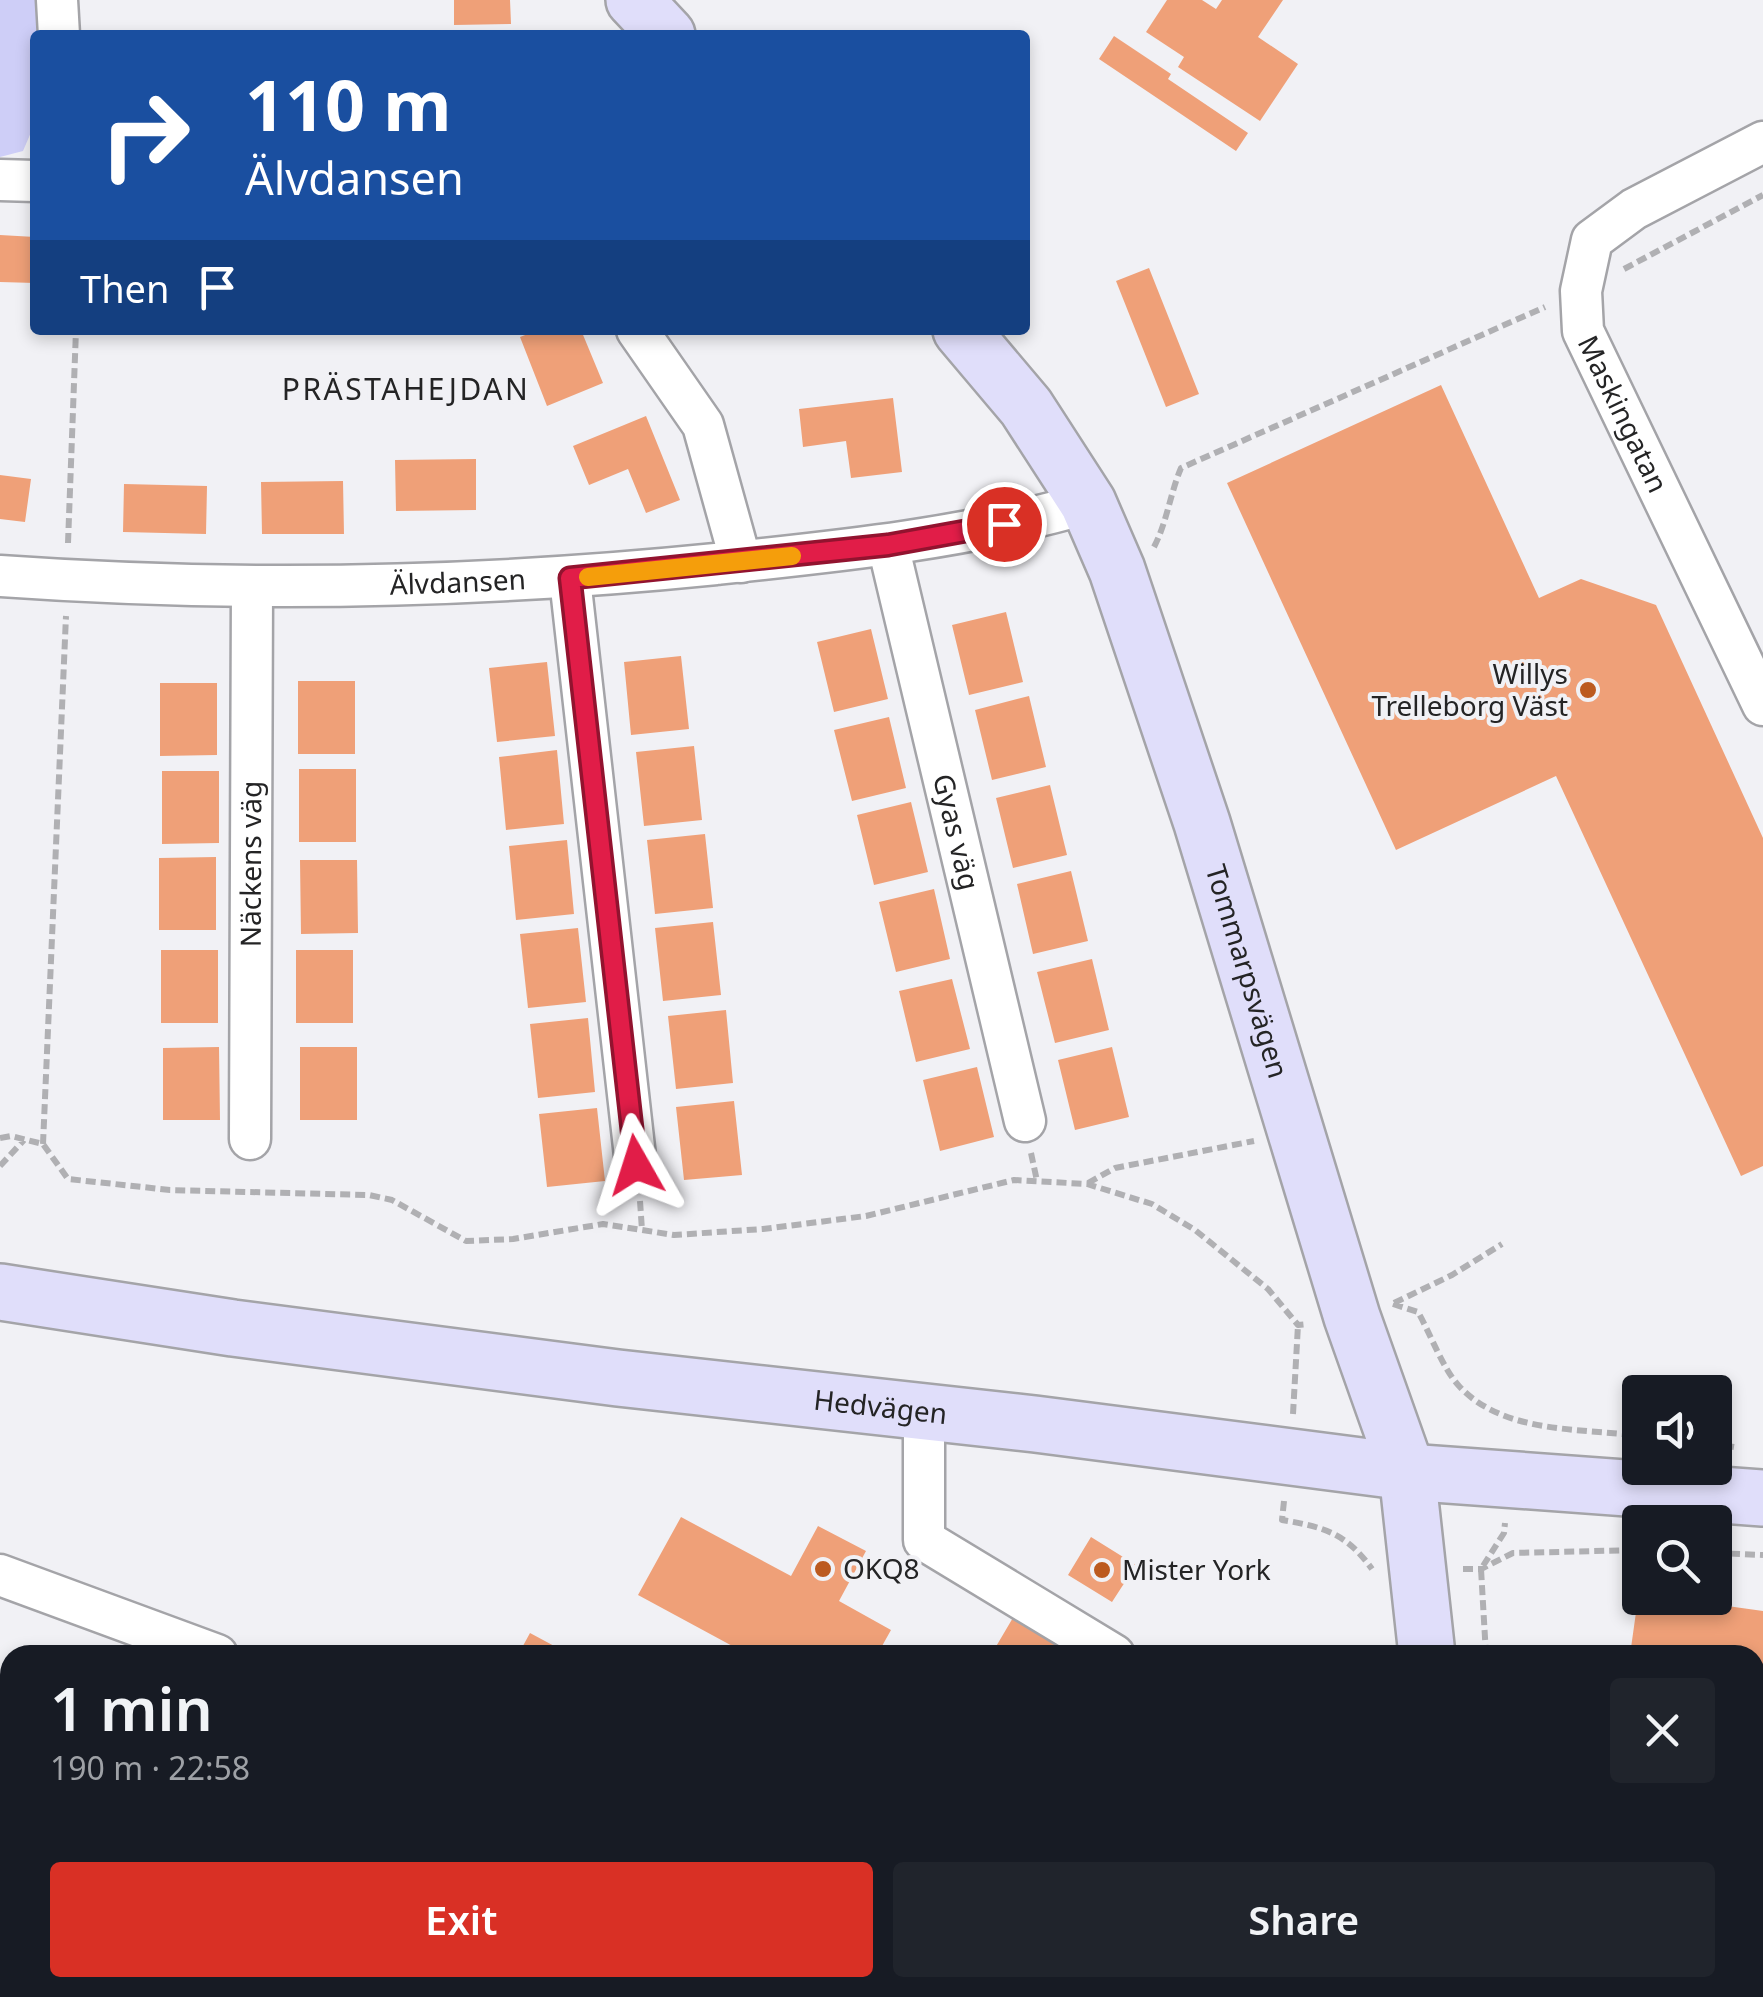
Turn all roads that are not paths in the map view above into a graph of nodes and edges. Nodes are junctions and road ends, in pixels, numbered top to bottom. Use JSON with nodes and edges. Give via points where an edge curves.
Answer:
{"nodes":[{"id":1,"x":58,"y":0,"type":"edge"},
{"id":2,"x":59,"y":30,"type":"edge"},
{"id":3,"x":1763,"y":142,"type":"edge"},
{"id":4,"x":0,"y":180,"type":"edge"},
{"id":5,"x":30,"y":181,"type":"edge"},
{"id":6,"x":640,"y":335,"type":"edge"},
{"id":7,"x":966,"y":335,"type":"edge"},
{"id":8,"x":1088,"y":503,"type":"junction"},
{"id":9,"x":888,"y":545,"type":"junction"},
{"id":10,"x":740,"y":562,"type":"junction"},
{"id":11,"x":0,"y":576,"type":"edge"},
{"id":12,"x":570,"y":578,"type":"junction"},
{"id":13,"x":252,"y":587,"type":"junction"},
{"id":14,"x":1763,"y":705,"type":"edge"},
{"id":15,"x":1025,"y":1122,"type":"dead end"},
{"id":16,"x":250,"y":1139,"type":"dead end"},
{"id":17,"x":636,"y":1165,"type":"dead end"},
{"id":18,"x":0,"y":1292,"type":"edge"},
{"id":19,"x":924,"y":1412,"type":"junction"},
{"id":20,"x":1407,"y":1472,"type":"junction"},
{"id":21,"x":1763,"y":1498,"type":"edge"},
{"id":22,"x":0,"y":1576,"type":"edge"},
{"id":23,"x":189,"y":1645,"type":"edge"},
{"id":24,"x":1097,"y":1645,"type":"edge"},
{"id":25,"x":1423,"y":1645,"type":"edge"}],
"edges":[{"from":1,"to":2,"type":"street"},
{"from":3,"to":14,"type":"street","name":"Maskingatan","via":[[1634,210],[1592,240],[1581,291],[1583,332]]},
{"from":4,"to":5,"type":"street"},
{"from":6,"to":10,"type":"street","via":[[703,425]]},
{"from":7,"to":8,"type":"main road","name":"Tommarpsvägen","via":[[1026,406]]},
{"from":8,"to":9,"type":"street","name":"Älvdansen"},
{"from":8,"to":20,"type":"main road","name":"Tommarpsvägen","via":[[1117,570],[1372,1311]]},
{"from":9,"to":10,"type":"street","name":"Älvdansen"},
{"from":9,"to":15,"type":"street","name":"Gyas väg"},
{"from":10,"to":12,"type":"street","name":"Älvdansen"},
{"from":11,"to":13,"type":"street","name":"Älvdansen"},
{"from":12,"to":13,"type":"street","name":"Älvdansen"},
{"from":12,"to":17,"type":"street"},
{"from":13,"to":16,"type":"street","name":"Näckens väg"},
{"from":18,"to":19,"type":"main road","name":"Hedvägen","via":[[271,1334]]},
{"from":19,"to":20,"type":"main road","name":"Hedvägen"},
{"from":19,"to":24,"type":"street","via":[[924,1540]]},
{"from":20,"to":21,"type":"main road","name":"Hedvägen"},
{"from":20,"to":25,"type":"main road","name":"Tommarpsvägen","via":[[1395,1568]]},
{"from":22,"to":23,"type":"street"}]}
